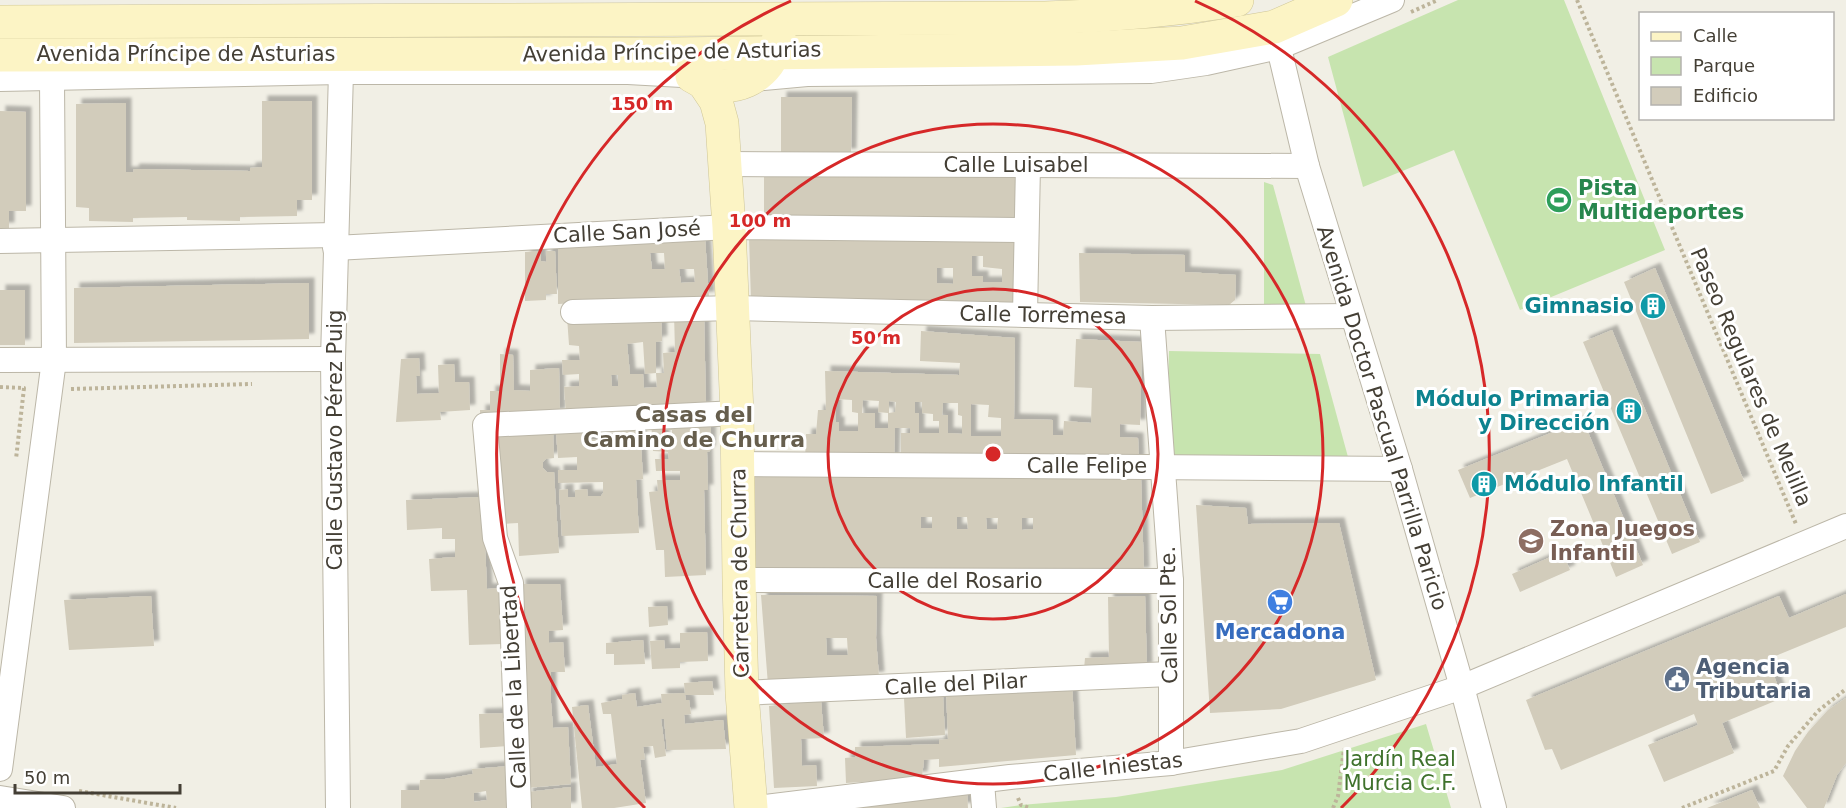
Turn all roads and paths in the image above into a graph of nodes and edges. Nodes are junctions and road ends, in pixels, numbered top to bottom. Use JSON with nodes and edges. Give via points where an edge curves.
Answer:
{"nodes":[{"id":1,"x":1237,"y":0,"type":"edge"},
{"id":2,"x":1336,"y":0,"type":"edge"},
{"id":3,"x":1392,"y":0,"type":"edge"},
{"id":4,"x":1577,"y":0,"type":"edge"},
{"id":5,"x":674,"y":9,"type":"edge"},
{"id":6,"x":773,"y":9,"type":"edge"},
{"id":7,"x":0,"y":22,"type":"edge"},
{"id":8,"x":1277,"y":37,"type":"junction"},
{"id":9,"x":776,"y":52,"type":"junction"},
{"id":10,"x":673,"y":54,"type":"junction"},
{"id":11,"x":0,"y":55,"type":"edge"},
{"id":12,"x":341,"y":72,"type":"junction"},
{"id":13,"x":0,"y":79,"type":"edge"},
{"id":14,"x":52,"y":79,"type":"junction"},
{"id":15,"x":702,"y":82,"type":"junction"},
{"id":16,"x":745,"y":82,"type":"junction"},
{"id":17,"x":722,"y":123,"type":"junction"},
{"id":18,"x":725,"y":164,"type":"junction"},
{"id":19,"x":1028,"y":165,"type":"junction"},
{"id":20,"x":1306,"y":166,"type":"junction"},
{"id":21,"x":729,"y":227,"type":"junction"},
{"id":22,"x":1026,"y":230,"type":"junction"},
{"id":23,"x":0,"y":241,"type":"edge"},
{"id":24,"x":53,"y":241,"type":"junction"},
{"id":25,"x":335,"y":242,"type":"junction"},
{"id":26,"x":734,"y":308,"type":"junction"},
{"id":27,"x":573,"y":312,"type":"dead end"},
{"id":28,"x":1025,"y":315,"type":"junction"},
{"id":29,"x":1352,"y":316,"type":"junction"},
{"id":30,"x":1152,"y":318,"type":"junction"},
{"id":31,"x":333,"y":359,"type":"junction"},
{"id":32,"x":0,"y":360,"type":"edge"},
{"id":33,"x":54,"y":360,"type":"junction"},
{"id":34,"x":256,"y":384,"type":"dead end"},
{"id":35,"x":0,"y":387,"type":"edge"},
{"id":36,"x":69,"y":389,"type":"dead end"},
{"id":37,"x":737,"y":413,"type":"junction"},
{"id":38,"x":15,"y":460,"type":"dead end"},
{"id":39,"x":738,"y":464,"type":"junction"},
{"id":40,"x":1163,"y":467,"type":"junction"},
{"id":41,"x":1400,"y":469,"type":"junction"},
{"id":42,"x":1846,"y":526,"type":"edge"},
{"id":43,"x":1804,"y":544,"type":"junction"},
{"id":44,"x":739,"y":580,"type":"junction"},
{"id":45,"x":1171,"y":581,"type":"junction"},
{"id":46,"x":1170,"y":674,"type":"junction"},
{"id":47,"x":1462,"y":687,"type":"junction"},
{"id":48,"x":1846,"y":689,"type":"edge"},
{"id":49,"x":742,"y":693,"type":"junction"},
{"id":50,"x":1344,"y":727,"type":"junction"},
{"id":51,"x":1171,"y":762,"type":"junction"},
{"id":52,"x":0,"y":769,"type":"edge"},
{"id":53,"x":982,"y":782,"type":"junction"},
{"id":54,"x":0,"y":798,"type":"edge"},
{"id":55,"x":67,"y":799,"type":"edge"},
{"id":56,"x":176,"y":808,"type":"edge"},
{"id":57,"x":338,"y":808,"type":"edge"},
{"id":58,"x":519,"y":808,"type":"edge"},
{"id":59,"x":753,"y":808,"type":"edge"},
{"id":60,"x":984,"y":808,"type":"edge"},
{"id":61,"x":1333,"y":808,"type":"edge"},
{"id":62,"x":1494,"y":808,"type":"edge"},
{"id":63,"x":1682,"y":808,"type":"edge"}],
"edges":[{"from":1,"to":6,"type":"main road","name":"Avenida Príncipe de Asturias","via":[[1096,17]]},
{"from":2,"to":8,"type":"main road","name":"Avenida Príncipe de Asturias"},
{"from":3,"to":8,"type":"street"},
{"from":4,"to":43,"type":"path","name":"Paseo Regulares de Melilla"},
{"from":5,"to":6,"type":"main road","name":"Avenida Príncipe de Asturias"},
{"from":5,"to":7,"type":"main road","name":"Avenida Príncipe de Asturias"},
{"from":5,"to":10,"type":"main road","via":[[669,32]]},
{"from":6,"to":9,"type":"main road","via":[[779,35]]},
{"from":8,"to":9,"type":"main road","name":"Avenida Príncipe de Asturias","via":[[1076,49]]},
{"from":8,"to":16,"type":"street","via":[[1206,63],[1152,71],[807,74]]},
{"from":8,"to":20,"type":"street","name":"Avenida Doctor Pascual Parrilla Paricio"},
{"from":9,"to":10,"type":"main road","name":"Avenida Príncipe de Asturias"},
{"from":9,"to":16,"type":"main road","name":"Carretera de Churra","via":[[766,68]]},
{"from":10,"to":11,"type":"main road","name":"Avenida Príncipe de Asturias"},
{"from":10,"to":15,"type":"main road","name":"Carretera de Churra","via":[[687,72]]},
{"from":12,"to":14,"type":"street"},
{"from":12,"to":15,"type":"street","via":[[660,72]]},
{"from":12,"to":25,"type":"street","name":"Calle Gustavo Pérez Puig"},
{"from":13,"to":14,"type":"street"},
{"from":14,"to":24,"type":"street"},
{"from":15,"to":16,"type":"main road","via":[[721,87]]},
{"from":15,"to":17,"type":"main road","name":"Carretera de Churra","via":[[716,101]]},
{"from":16,"to":17,"type":"main road","name":"Carretera de Churra","via":[[725,111]]},
{"from":17,"to":18,"type":"main road","name":"Carretera de Churra"},
{"from":18,"to":19,"type":"street","name":"Calle Luisabel"},
{"from":18,"to":21,"type":"main road","name":"Carretera de Churra"},
{"from":19,"to":20,"type":"street","name":"Calle Luisabel"},
{"from":19,"to":22,"type":"street"},
{"from":20,"to":29,"type":"street","name":"Avenida Doctor Pascual Parrilla Paricio"},
{"from":21,"to":22,"type":"street","name":"Calle San José"},
{"from":21,"to":25,"type":"street","name":"Calle San José"},
{"from":21,"to":26,"type":"main road","name":"Carretera de Churra"},
{"from":22,"to":28,"type":"street"},
{"from":23,"to":24,"type":"street","name":"Calle San José"},
{"from":24,"to":25,"type":"street","name":"Calle San José"},
{"from":24,"to":33,"type":"street"},
{"from":25,"to":31,"type":"street","name":"Calle Gustavo Pérez Puig"},
{"from":26,"to":27,"type":"street","name":"Calle Torremesa"},
{"from":26,"to":28,"type":"street","name":"Calle Torremesa"},
{"from":26,"to":37,"type":"main road","name":"Carretera de Churra"},
{"from":28,"to":30,"type":"street","name":"Calle Torremesa"},
{"from":29,"to":30,"type":"street","name":"Calle Torremesa"},
{"from":29,"to":41,"type":"street","name":"Avenida Doctor Pascual Parrilla Paricio"},
{"from":30,"to":40,"type":"street","name":"Calle Sol Pte."},
{"from":31,"to":33,"type":"street"},
{"from":31,"to":57,"type":"street","name":"Calle Gustavo Pérez Puig"},
{"from":32,"to":33,"type":"street"},
{"from":33,"to":52,"type":"street"},
{"from":34,"to":36,"type":"path"},
{"from":35,"to":38,"type":"path","via":[[24,388]]},
{"from":37,"to":39,"type":"main road","name":"Carretera de Churra"},
{"from":37,"to":58,"type":"street","name":"Calle de la Libertad","via":[[485,425],[495,538],[511,583]]},
{"from":39,"to":40,"type":"street","name":"Calle Felipe"},
{"from":39,"to":44,"type":"main road","name":"Carretera de Churra"},
{"from":40,"to":41,"type":"street","name":"Calle Felipe"},
{"from":40,"to":45,"type":"street","name":"Calle Sol Pte."},
{"from":41,"to":47,"type":"street","name":"Avenida Doctor Pascual Parrilla Paricio"},
{"from":42,"to":43,"type":"street","name":"Calle Iniestas"},
{"from":43,"to":47,"type":"street","name":"Calle Iniestas"},
{"from":44,"to":45,"type":"street","name":"Calle del Rosario"},
{"from":44,"to":49,"type":"main road","name":"Carretera de Churra"},
{"from":45,"to":46,"type":"street","name":"Calle Sol Pte."},
{"from":46,"to":49,"type":"street","name":"Calle del Pilar"},
{"from":46,"to":51,"type":"street","name":"Calle Sol Pte."},
{"from":47,"to":50,"type":"street","name":"Calle Iniestas"},
{"from":47,"to":62,"type":"street","name":"Avenida Doctor Pascual Parrilla Paricio"},
{"from":48,"to":63,"type":"path","via":[[1818,711],[1788,746],[1774,771]]},
{"from":49,"to":59,"type":"main road","name":"Carretera de Churra"},
{"from":50,"to":51,"type":"street","name":"Calle Iniestas","via":[[1301,741]]},
{"from":50,"to":61,"type":"path","via":[[1338,796]]},
{"from":51,"to":53,"type":"street","name":"Calle Iniestas"},
{"from":53,"to":59,"type":"street","name":"Calle Iniestas"},
{"from":53,"to":60,"type":"street"},
{"from":54,"to":55,"type":"street"},
{"from":55,"to":56,"type":"path"}]}
